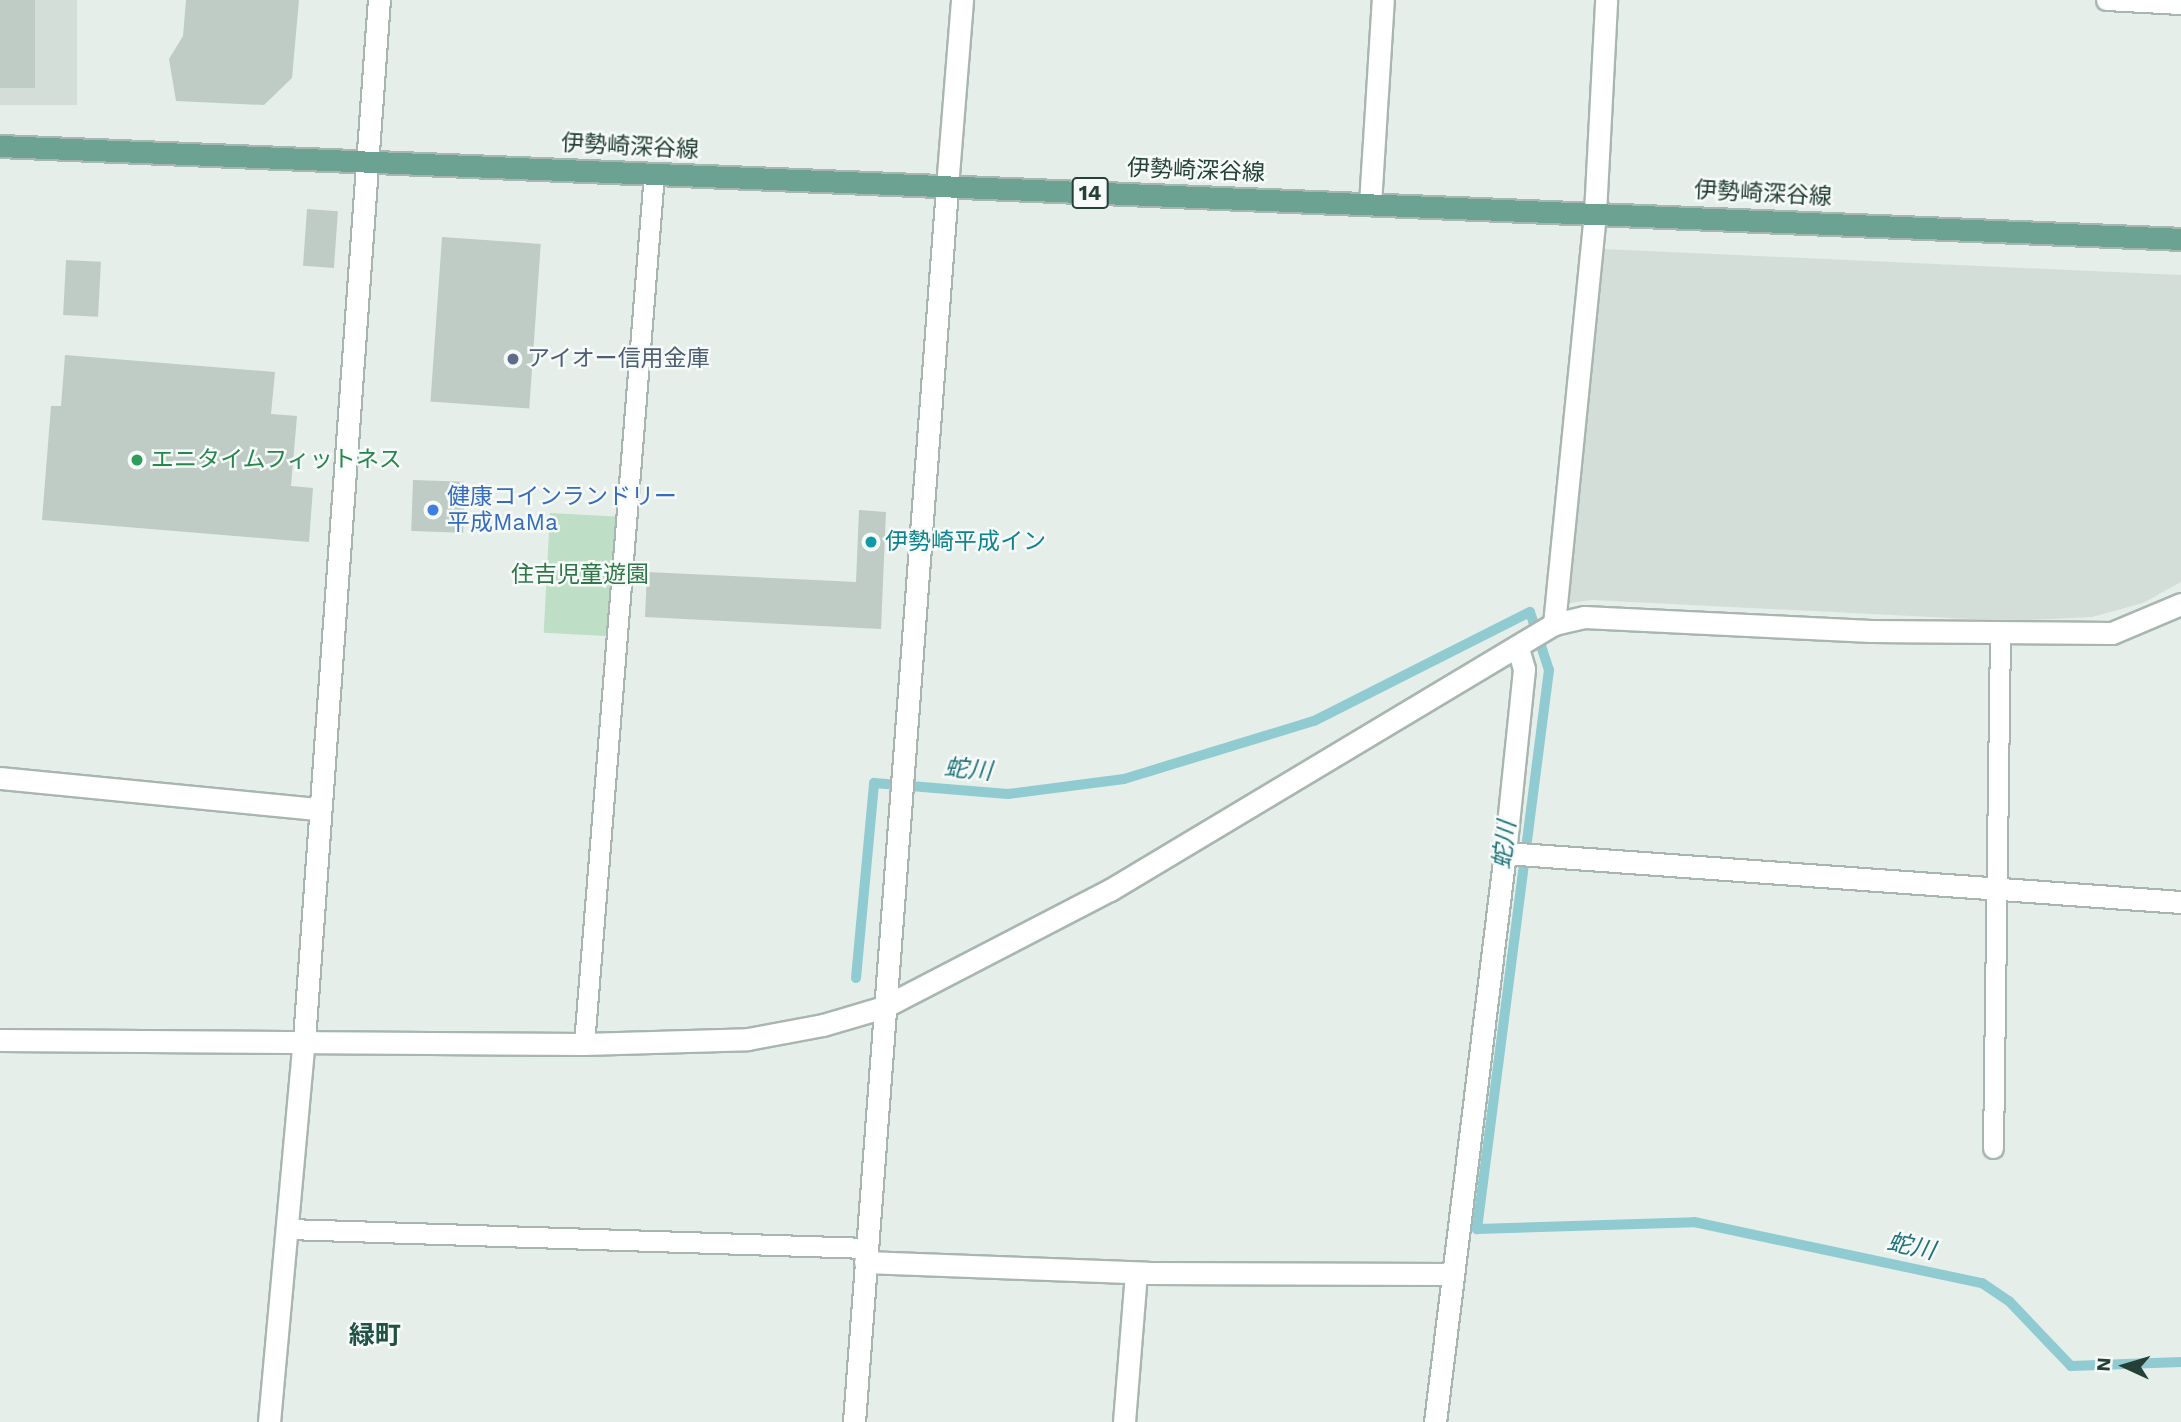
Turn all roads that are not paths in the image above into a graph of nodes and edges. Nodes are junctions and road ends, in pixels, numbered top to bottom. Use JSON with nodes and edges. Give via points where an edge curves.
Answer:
{"nodes":[{"id":1,"x":379,"y":0,"type":"edge"},
{"id":2,"x":962,"y":0,"type":"edge"},
{"id":3,"x":1383,"y":0,"type":"edge"},
{"id":4,"x":1606,"y":0,"type":"edge"},
{"id":5,"x":2106,"y":0,"type":"edge"},
{"id":6,"x":2181,"y":4,"type":"edge"},
{"id":7,"x":0,"y":146,"type":"edge"},
{"id":8,"x":366,"y":161,"type":"junction"},
{"id":9,"x":654,"y":174,"type":"junction"},
{"id":10,"x":947,"y":187,"type":"junction"},
{"id":11,"x":1370,"y":204,"type":"junction"},
{"id":12,"x":1595,"y":213,"type":"junction"},
{"id":13,"x":2181,"y":239,"type":"edge"},
{"id":14,"x":2181,"y":604,"type":"edge"},
{"id":15,"x":1554,"y":624,"type":"junction"},
{"id":16,"x":2000,"y":632,"type":"junction"},
{"id":17,"x":1518,"y":648,"type":"junction"},
{"id":18,"x":0,"y":778,"type":"edge"},
{"id":19,"x":316,"y":808,"type":"junction"},
{"id":20,"x":1505,"y":853,"type":"junction"},
{"id":21,"x":1997,"y":889,"type":"junction"},
{"id":22,"x":2181,"y":902,"type":"edge"},
{"id":23,"x":884,"y":1007,"type":"junction"},
{"id":24,"x":0,"y":1040,"type":"edge"},
{"id":25,"x":304,"y":1040,"type":"junction"},
{"id":26,"x":584,"y":1044,"type":"junction"},
{"id":27,"x":1993,"y":1148,"type":"dead end"},
{"id":28,"x":288,"y":1229,"type":"junction"},
{"id":29,"x":866,"y":1255,"type":"junction"},
{"id":30,"x":1136,"y":1273,"type":"junction"},
{"id":31,"x":1450,"y":1274,"type":"junction"},
{"id":32,"x":269,"y":1422,"type":"edge"},
{"id":33,"x":854,"y":1422,"type":"edge"},
{"id":34,"x":1124,"y":1422,"type":"edge"},
{"id":35,"x":1434,"y":1422,"type":"edge"}],
"edges":[{"from":1,"to":8,"type":"street"},
{"from":2,"to":10,"type":"street"},
{"from":3,"to":11,"type":"street"},
{"from":4,"to":12,"type":"street"},
{"from":5,"to":6,"type":"lane"},
{"from":7,"to":8,"type":"main road","name":"伊勢崎深谷線","number":"14"},
{"from":8,"to":9,"type":"main road","name":"伊勢崎深谷線","number":"14"},
{"from":8,"to":19,"type":"street"},
{"from":9,"to":10,"type":"main road","name":"伊勢崎深谷線","number":"14"},
{"from":9,"to":26,"type":"lane"},
{"from":10,"to":11,"type":"main road","name":"伊勢崎深谷線","number":"14"},
{"from":10,"to":23,"type":"street"},
{"from":11,"to":12,"type":"main road","name":"伊勢崎深谷線","number":"14"},
{"from":12,"to":13,"type":"main road","name":"伊勢崎深谷線","number":"14"},
{"from":12,"to":15,"type":"street"},
{"from":14,"to":16,"type":"street","via":[[2112,633]]},
{"from":15,"to":16,"type":"street","via":[[1584,617]]},
{"from":15,"to":17,"type":"street"},
{"from":16,"to":21,"type":"lane"},
{"from":17,"to":20,"type":"street","via":[[1524,669]]},
{"from":17,"to":23,"type":"street","via":[[1110,890]]},
{"from":18,"to":19,"type":"street"},
{"from":19,"to":25,"type":"street"},
{"from":20,"to":21,"type":"street"},
{"from":20,"to":31,"type":"street"},
{"from":21,"to":22,"type":"street"},
{"from":21,"to":27,"type":"lane"},
{"from":23,"to":26,"type":"street","via":[[748,1039]]},
{"from":23,"to":29,"type":"street"},
{"from":24,"to":25,"type":"street"},
{"from":25,"to":26,"type":"street"},
{"from":25,"to":28,"type":"street"},
{"from":28,"to":29,"type":"lane"},
{"from":28,"to":32,"type":"street"},
{"from":29,"to":30,"type":"street"},
{"from":29,"to":33,"type":"street"},
{"from":30,"to":31,"type":"street"},
{"from":30,"to":34,"type":"street"},
{"from":31,"to":35,"type":"street"}]}
